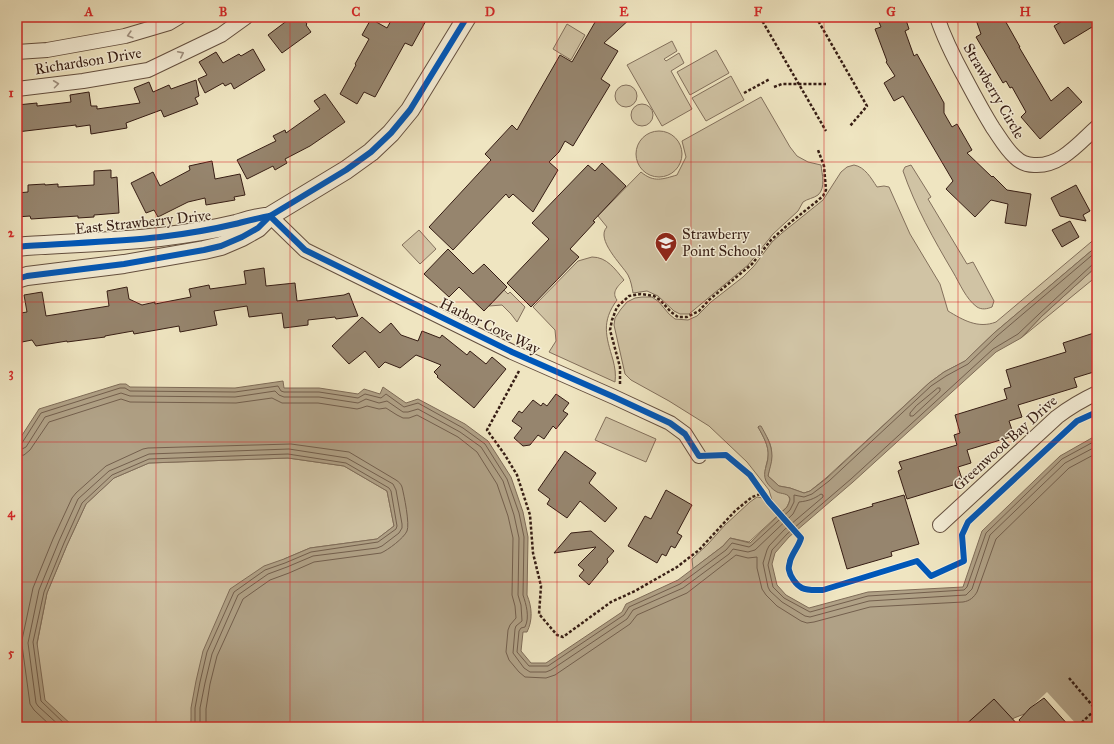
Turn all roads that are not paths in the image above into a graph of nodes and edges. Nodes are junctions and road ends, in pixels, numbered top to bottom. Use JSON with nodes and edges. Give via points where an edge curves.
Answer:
{"nodes":[{"id":1,"x":179,"y":17,"type":"edge"},
{"id":2,"x":246,"y":17,"type":"edge"},
{"id":3,"x":466,"y":17,"type":"edge"},
{"id":4,"x":937,"y":17,"type":"edge"},
{"id":5,"x":17,"y":52,"type":"edge"},
{"id":6,"x":17,"y":89,"type":"edge"},
{"id":7,"x":1097,"y":127,"type":"edge"},
{"id":8,"x":270,"y":216,"type":"junction"},
{"id":9,"x":17,"y":247,"type":"edge"},
{"id":10,"x":17,"y":279,"type":"edge"},
{"id":11,"x":1097,"y":393,"type":"edge"},
{"id":12,"x":698,"y":456,"type":"road end"},
{"id":13,"x":940,"y":525,"type":"dead end"}],
"edges":[{"from":1,"to":5,"type":"street","name":"Richardson Drive","one_way":true,"via":[[169,23],[125,36],[47,50]]},
{"from":6,"to":2,"type":"street","name":"Richardson Drive","one_way":true,"via":[[148,70],[221,35]]},
{"from":3,"to":8,"type":"street","name":"East Strawberry Drive","via":[[410,110],[391,133],[346,170]]},
{"from":4,"to":7,"type":"street","name":"Strawberry Circle","via":[[948,46],[982,110],[1008,151],[1016,159],[1034,165],[1055,162]]},
{"from":8,"to":9,"type":"street","name":"East Strawberry Drive","via":[[160,237]]},
{"from":8,"to":10,"type":"street","name":"East Strawberry Drive","via":[[258,228],[242,237],[210,249]]},
{"from":8,"to":12,"type":"street","name":"Harbor Cove Way","via":[[305,250],[526,358],[670,423],[686,434]]},
{"from":11,"to":13,"type":"street","name":"Greenwood Bay Drive","via":[[1069,407],[1057,417]]}]}
